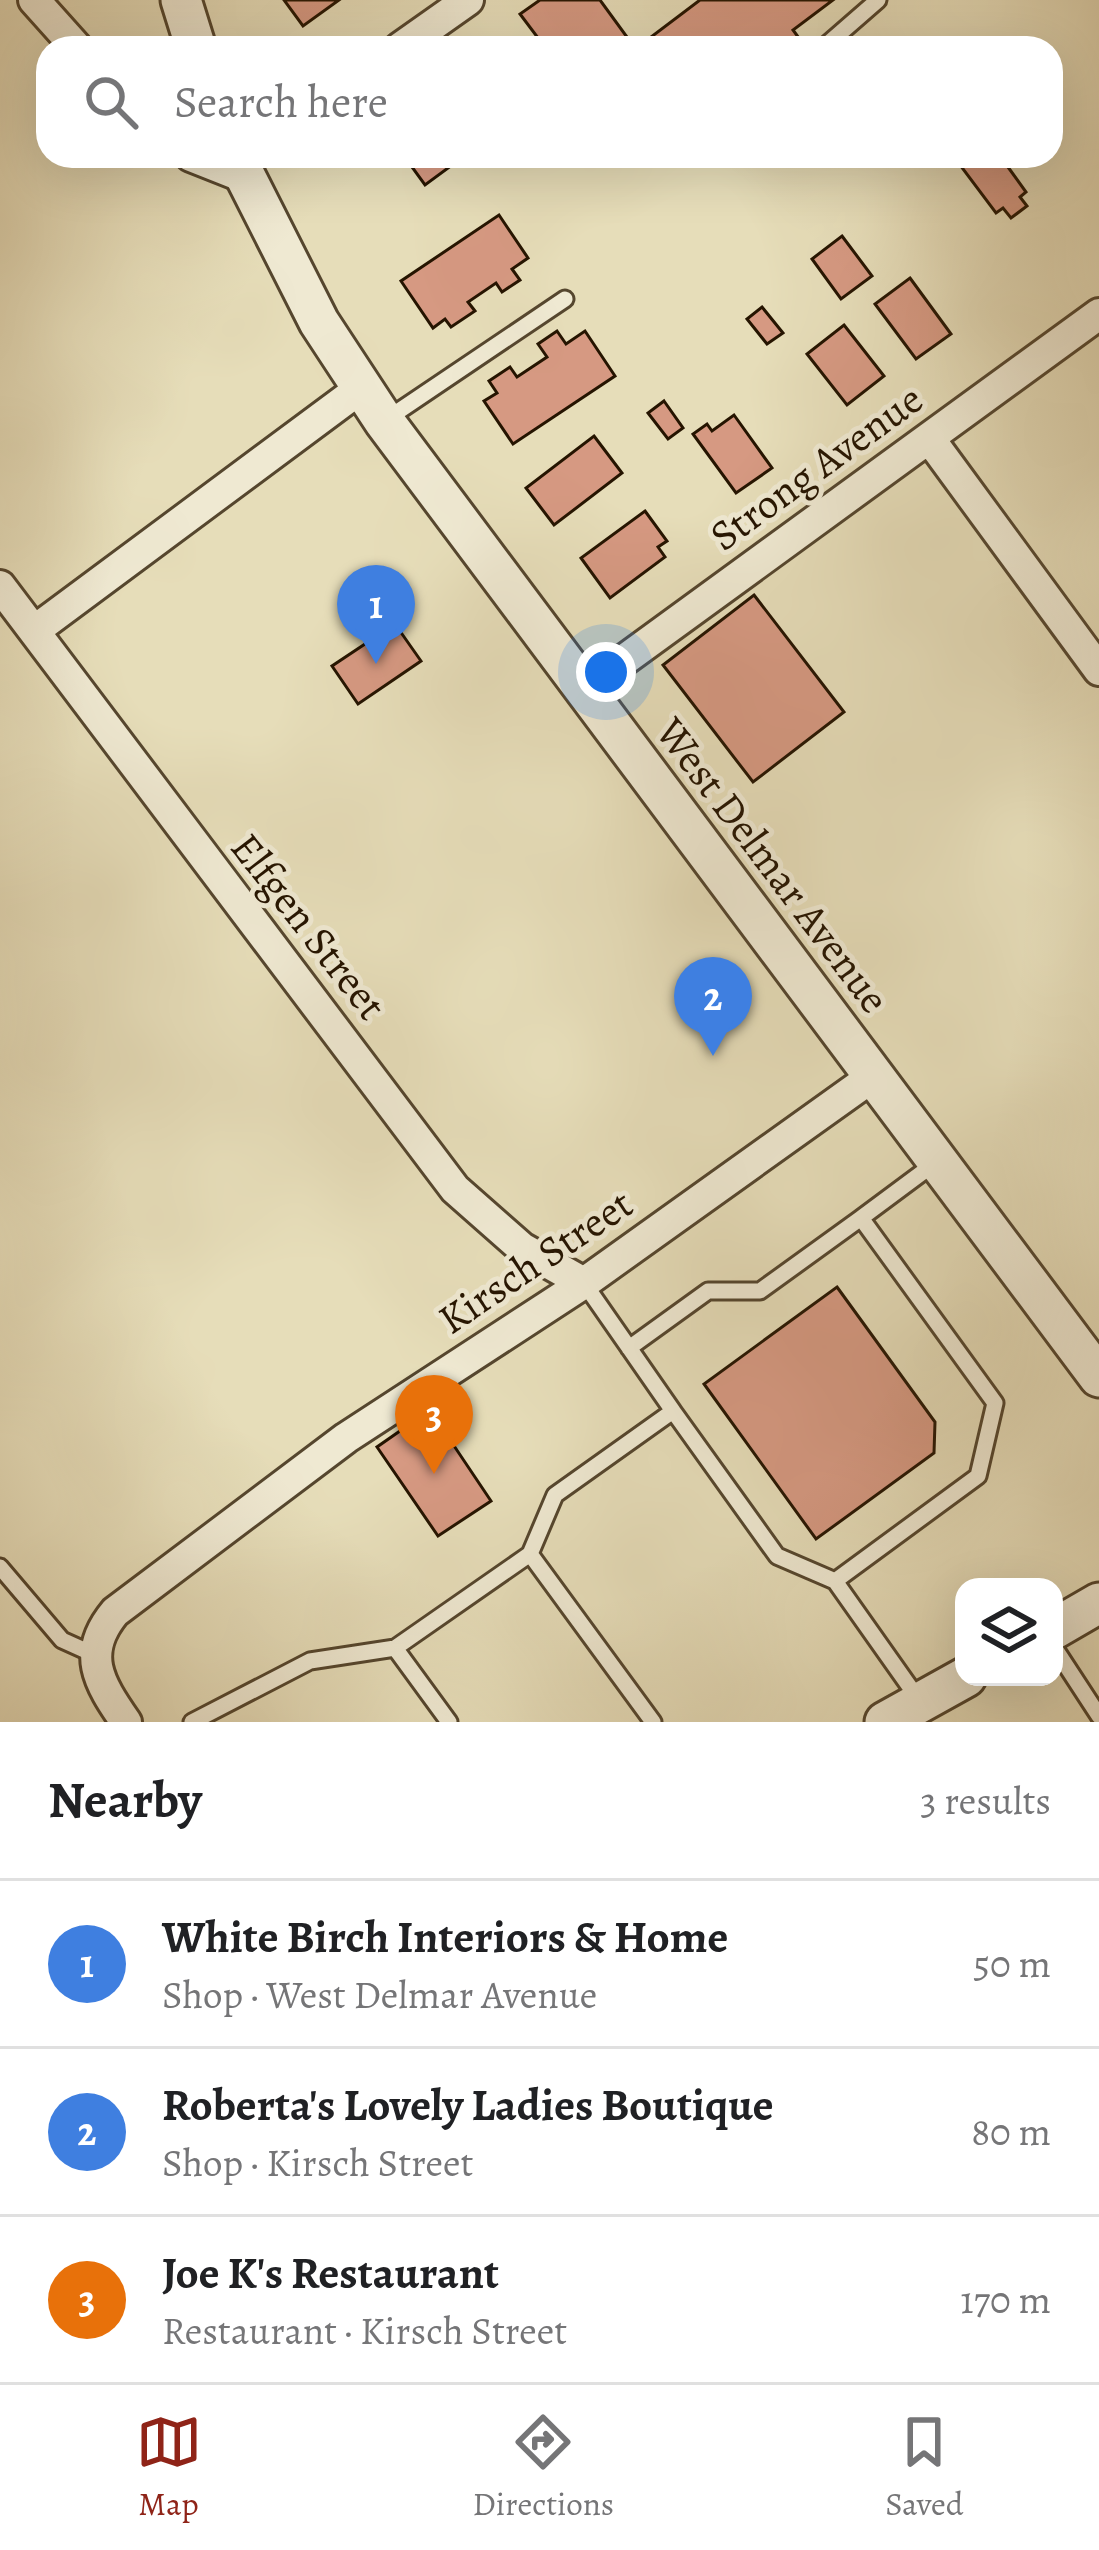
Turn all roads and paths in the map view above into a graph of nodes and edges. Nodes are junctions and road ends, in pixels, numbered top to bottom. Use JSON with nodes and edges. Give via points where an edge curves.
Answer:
{"nodes":[{"id":1,"x":34,"y":0,"type":"edge"},
{"id":2,"x":181,"y":0,"type":"edge"},
{"id":3,"x":468,"y":0,"type":"edge"},
{"id":4,"x":878,"y":0,"type":"edge"},
{"id":5,"x":66,"y":36,"type":"edge"},
{"id":6,"x":192,"y":36,"type":"edge"},
{"id":7,"x":417,"y":36,"type":"edge"},
{"id":8,"x":837,"y":36,"type":"edge"},
{"id":9,"x":243,"y":168,"type":"edge"},
{"id":10,"x":565,"y":298,"type":"dead end"},
{"id":11,"x":1099,"y":314,"type":"edge"},
{"id":12,"x":361,"y":388,"type":"junction"},
{"id":13,"x":384,"y":421,"type":"junction"},
{"id":14,"x":929,"y":438,"type":"junction"},
{"id":15,"x":0,"y":586,"type":"edge"},
{"id":16,"x":34,"y":631,"type":"junction"},
{"id":17,"x":1099,"y":670,"type":"edge"},
{"id":18,"x":583,"y":690,"type":"junction"},
{"id":19,"x":872,"y":1077,"type":"junction"},
{"id":20,"x":937,"y":1162,"type":"junction"},
{"id":21,"x":861,"y":1218,"type":"junction"},
{"id":22,"x":584,"y":1283,"type":"junction"},
{"id":23,"x":629,"y":1348,"type":"junction"},
{"id":24,"x":1099,"y":1377,"type":"edge"},
{"id":25,"x":673,"y":1411,"type":"junction"},
{"id":26,"x":530,"y":1554,"type":"junction"},
{"id":27,"x":0,"y":1568,"type":"edge"},
{"id":28,"x":835,"y":1581,"type":"junction"},
{"id":29,"x":1099,"y":1603,"type":"edge"},
{"id":30,"x":1063,"y":1624,"type":"edge"},
{"id":31,"x":395,"y":1648,"type":"junction"},
{"id":32,"x":93,"y":1654,"type":"junction"},
{"id":33,"x":1063,"y":1663,"type":"edge"},
{"id":34,"x":955,"y":1683,"type":"edge"},
{"id":35,"x":921,"y":1702,"type":"junction"},
{"id":36,"x":1095,"y":1719,"type":"edge"},
{"id":37,"x":126,"y":1722,"type":"edge"},
{"id":38,"x":192,"y":1722,"type":"edge"},
{"id":39,"x":449,"y":1722,"type":"edge"},
{"id":40,"x":653,"y":1722,"type":"edge"},
{"id":41,"x":885,"y":1722,"type":"edge"}],
"edges":[{"from":1,"to":5,"type":"street"},
{"from":2,"to":6,"type":"street"},
{"from":3,"to":7,"type":"street"},
{"from":4,"to":8,"type":"lane"},
{"from":9,"to":12,"type":"street","name":"West Delmar Avenue"},
{"from":10,"to":13,"type":"lane"},
{"from":11,"to":14,"type":"street","name":"Strong Avenue"},
{"from":12,"to":13,"type":"street","name":"West Delmar Avenue"},
{"from":12,"to":16,"type":"street"},
{"from":13,"to":18,"type":"street","name":"West Delmar Avenue"},
{"from":14,"to":17,"type":"street"},
{"from":14,"to":18,"type":"street","name":"Strong Avenue"},
{"from":15,"to":16,"type":"street","name":"Elfgen Street"},
{"from":16,"to":22,"type":"street","name":"Elfgen Street","via":[[455,1189],[522,1248]]},
{"from":18,"to":19,"type":"street","name":"West Delmar Avenue"},
{"from":19,"to":20,"type":"street","name":"West Delmar Avenue"},
{"from":19,"to":22,"type":"street","name":"Kirsch Street"},
{"from":20,"to":21,"type":"lane"},
{"from":20,"to":24,"type":"street","name":"West Delmar Avenue"},
{"from":21,"to":23,"type":"lane","via":[[760,1291],[707,1291]]},
{"from":21,"to":28,"type":"lane","via":[[995,1402],[978,1476]]},
{"from":22,"to":23,"type":"lane"},
{"from":22,"to":32,"type":"street","name":"Kirsch Street","via":[[346,1438],[158,1574],[101,1628]]},
{"from":23,"to":25,"type":"lane"},
{"from":25,"to":26,"type":"lane","via":[[555,1495]]},
{"from":25,"to":28,"type":"lane","via":[[778,1556]]},
{"from":26,"to":31,"type":"lane"},
{"from":26,"to":40,"type":"lane"},
{"from":27,"to":32,"type":"lane","via":[[62,1640]]},
{"from":28,"to":35,"type":"lane"},
{"from":29,"to":30,"type":"street"},
{"from":31,"to":38,"type":"lane","via":[[310,1661]]},
{"from":31,"to":39,"type":"lane"},
{"from":32,"to":37,"type":"street"},
{"from":33,"to":36,"type":"lane"},
{"from":34,"to":35,"type":"street"},
{"from":35,"to":41,"type":"street"}]}
